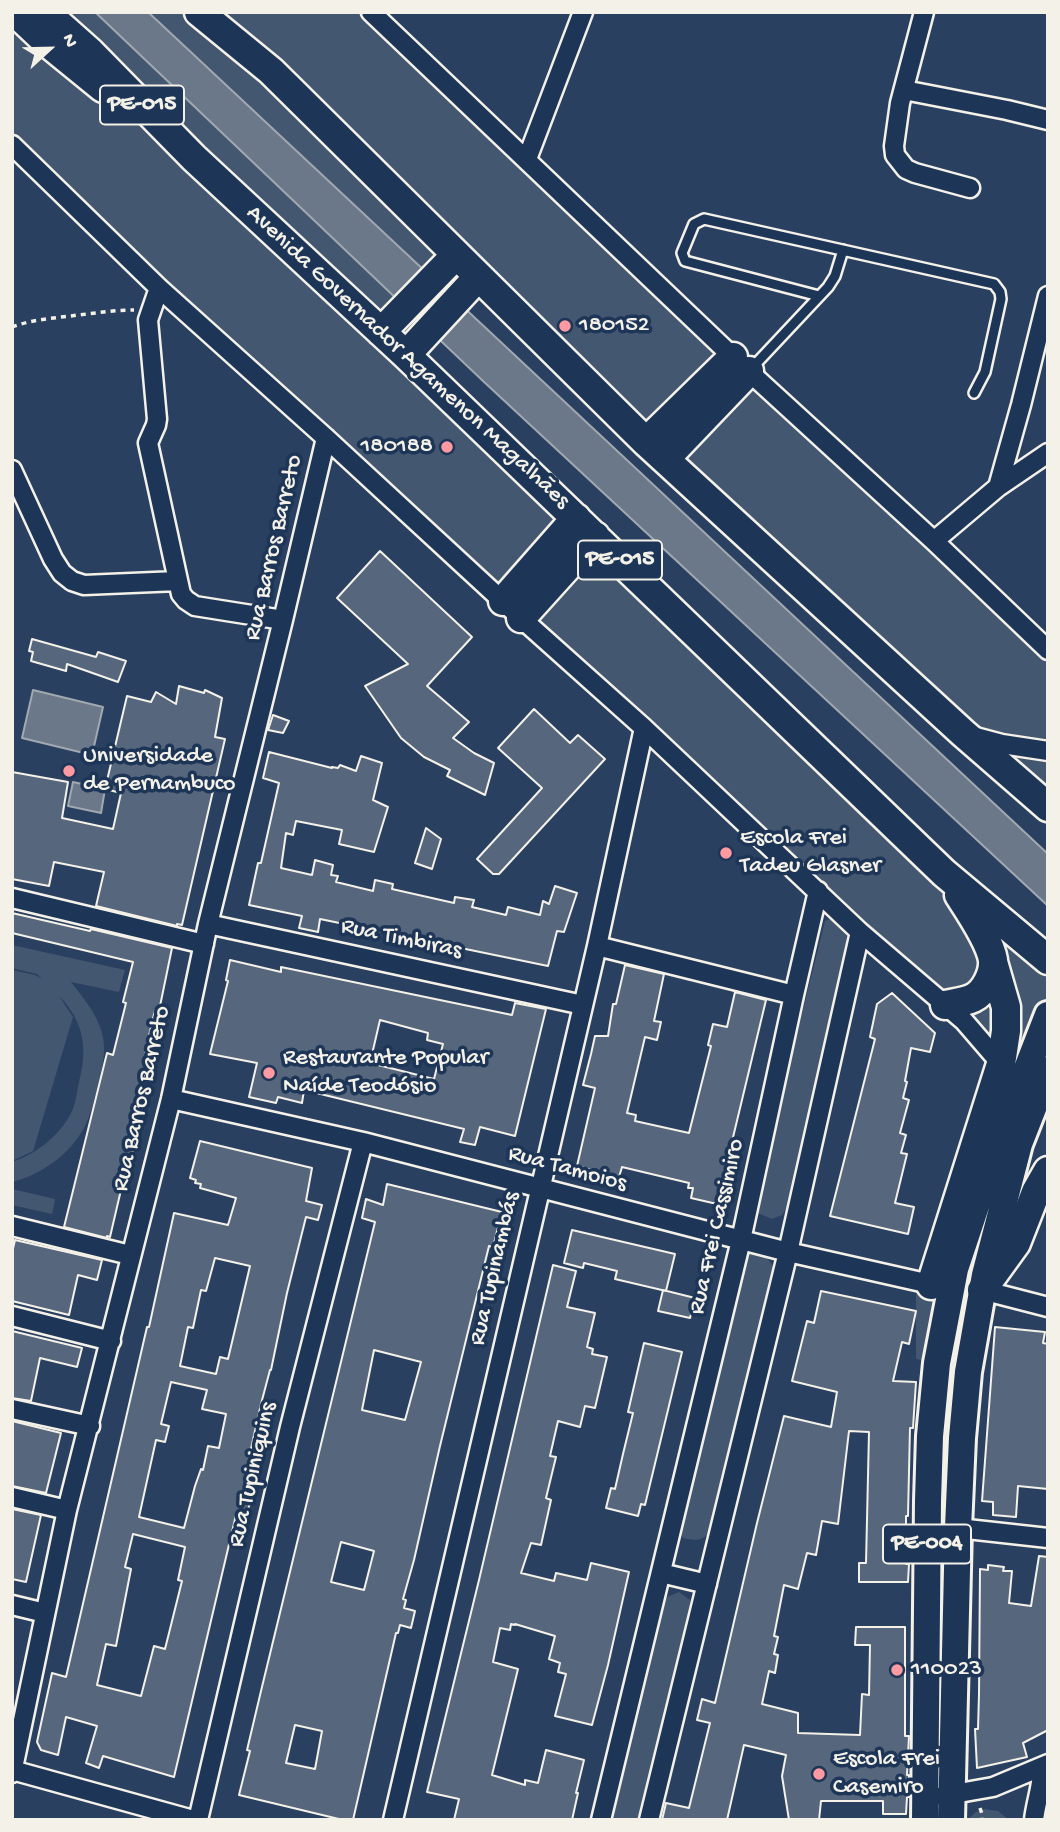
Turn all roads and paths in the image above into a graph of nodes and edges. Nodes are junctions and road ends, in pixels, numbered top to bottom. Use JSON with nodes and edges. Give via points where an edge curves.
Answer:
{"nodes":[{"id":1,"x":15,"y":12,"type":"edge"},
{"id":2,"x":45,"y":12,"type":"edge"},
{"id":3,"x":199,"y":12,"type":"edge"},
{"id":4,"x":215,"y":12,"type":"edge"},
{"id":5,"x":371,"y":12,"type":"edge"},
{"id":6,"x":583,"y":12,"type":"edge"},
{"id":7,"x":920,"y":14,"type":"edge"},
{"id":8,"x":271,"y":71,"type":"junction"},
{"id":9,"x":904,"y":90,"type":"junction"},
{"id":10,"x":1048,"y":120,"type":"edge"},
{"id":11,"x":12,"y":145,"type":"edge"},
{"id":12,"x":194,"y":159,"type":"junction"},
{"id":13,"x":527,"y":159,"type":"junction"},
{"id":14,"x":970,"y":188,"type":"dead end"},
{"id":15,"x":844,"y":250,"type":"junction"},
{"id":16,"x":451,"y":260,"type":"junction"},
{"id":17,"x":473,"y":283,"type":"junction"},
{"id":18,"x":159,"y":288,"type":"junction"},
{"id":19,"x":819,"y":296,"type":"junction"},
{"id":20,"x":1048,"y":296,"type":"edge"},
{"id":21,"x":152,"y":310,"type":"junction"},
{"id":22,"x":388,"y":325,"type":"junction"},
{"id":23,"x":12,"y":327,"type":"edge"},
{"id":24,"x":413,"y":347,"type":"junction"},
{"id":25,"x":741,"y":364,"type":"junction"},
{"id":26,"x":974,"y":393,"type":"dead end"},
{"id":27,"x":326,"y":438,"type":"junction"},
{"id":28,"x":655,"y":451,"type":"junction"},
{"id":29,"x":1048,"y":453,"type":"edge"},
{"id":30,"x":12,"y":470,"type":"edge"},
{"id":31,"x":998,"y":487,"type":"junction"},
{"id":32,"x":586,"y":527,"type":"junction"},
{"id":33,"x":934,"y":541,"type":"junction"},
{"id":34,"x":178,"y":581,"type":"junction"},
{"id":35,"x":512,"y":610,"type":"junction"},
{"id":36,"x":284,"y":620,"type":"junction"},
{"id":37,"x":1048,"y":650,"type":"edge"},
{"id":38,"x":645,"y":728,"type":"junction"},
{"id":39,"x":963,"y":733,"type":"junction"},
{"id":40,"x":1048,"y":751,"type":"edge"},
{"id":41,"x":1048,"y":807,"type":"edge"},
{"id":42,"x":944,"y":873,"type":"junction"},
{"id":43,"x":818,"y":891,"type":"junction"},
{"id":44,"x":12,"y":898,"type":"edge"},
{"id":45,"x":208,"y":923,"type":"junction"},
{"id":46,"x":860,"y":932,"type":"junction"},
{"id":47,"x":204,"y":944,"type":"junction"},
{"id":48,"x":597,"y":946,"type":"junction"},
{"id":49,"x":1048,"y":960,"type":"edge"},
{"id":50,"x":993,"y":962,"type":"junction"},
{"id":51,"x":793,"y":995,"type":"junction"},
{"id":52,"x":945,"y":1004,"type":"junction"},
{"id":53,"x":583,"y":1005,"type":"junction"},
{"id":54,"x":1048,"y":1015,"type":"edge"},
{"id":55,"x":1001,"y":1064,"type":"junction"},
{"id":56,"x":1048,"y":1070,"type":"edge"},
{"id":57,"x":171,"y":1099,"type":"junction"},
{"id":58,"x":363,"y":1142,"type":"junction"},
{"id":59,"x":1048,"y":1171,"type":"edge"},
{"id":60,"x":540,"y":1188,"type":"junction"},
{"id":61,"x":12,"y":1227,"type":"edge"},
{"id":62,"x":741,"y":1240,"type":"junction"},
{"id":63,"x":788,"y":1252,"type":"junction"},
{"id":64,"x":130,"y":1255,"type":"junction"},
{"id":65,"x":946,"y":1281,"type":"junction"},
{"id":66,"x":984,"y":1283,"type":"junction"},
{"id":67,"x":1048,"y":1307,"type":"edge"},
{"id":68,"x":12,"y":1316,"type":"edge"},
{"id":69,"x":111,"y":1341,"type":"junction"},
{"id":70,"x":12,"y":1409,"type":"edge"},
{"id":71,"x":90,"y":1426,"type":"junction"},
{"id":72,"x":12,"y":1497,"type":"edge"},
{"id":73,"x":67,"y":1510,"type":"junction"},
{"id":74,"x":958,"y":1528,"type":"junction"},
{"id":75,"x":1048,"y":1538,"type":"edge"},
{"id":76,"x":661,"y":1573,"type":"junction"},
{"id":77,"x":707,"y":1584,"type":"junction"},
{"id":78,"x":12,"y":1605,"type":"edge"},
{"id":79,"x":45,"y":1613,"type":"junction"},
{"id":80,"x":1045,"y":1766,"type":"edge"},
{"id":81,"x":12,"y":1771,"type":"edge"},
{"id":82,"x":938,"y":1808,"type":"edge"},
{"id":83,"x":195,"y":1820,"type":"edge"},
{"id":84,"x":393,"y":1820,"type":"edge"},
{"id":85,"x":601,"y":1820,"type":"edge"},
{"id":86,"x":649,"y":1820,"type":"edge"},
{"id":87,"x":1034,"y":1820,"type":"edge"}],
"edges":[{"from":1,"to":12,"type":"highway"},
{"from":2,"to":12,"type":"highway","name":"Avenida Governador Agamenon Magalhães","number":"PE-015"},
{"from":3,"to":8,"type":"highway"},
{"from":4,"to":8,"type":"highway"},
{"from":5,"to":13,"type":"street"},
{"from":6,"to":13,"type":"street"},
{"from":7,"to":9,"type":"street"},
{"from":8,"to":16,"type":"highway"},
{"from":9,"to":10,"type":"street"},
{"from":9,"to":14,"type":"street","via":[[894,146],[900,163],[915,173]]},
{"from":11,"to":18,"type":"street"},
{"from":12,"to":22,"type":"highway","name":"Avenida Governador Agamenon Magalhães","number":"PE-015"},
{"from":13,"to":25,"type":"street"},
{"from":15,"to":19,"type":"lane","via":[[835,276]]},
{"from":15,"to":19,"type":"lane","via":[[705,219],[694,225],[682,253],[685,261]]},
{"from":15,"to":26,"type":"lane","via":[[995,284],[1002,299],[985,372]]},
{"from":16,"to":17,"type":"highway"},
{"from":16,"to":22,"type":"highway"},
{"from":17,"to":24,"type":"highway"},
{"from":17,"to":28,"type":"highway"},
{"from":18,"to":21,"type":"street"},
{"from":18,"to":27,"type":"street"},
{"from":19,"to":25,"type":"lane"},
{"from":20,"to":31,"type":"street"},
{"from":21,"to":23,"type":"path","via":[[115,310]]},
{"from":21,"to":34,"type":"street","via":[[148,320],[157,419],[148,443]]},
{"from":22,"to":24,"type":"highway","name":"Avenida Governador Agamenon Magalhães","number":"PE-015"},
{"from":24,"to":32,"type":"highway","name":"Avenida Governador Agamenon Magalhães","number":"PE-015"},
{"from":25,"to":28,"type":"highway"},
{"from":25,"to":33,"type":"street"},
{"from":27,"to":35,"type":"street"},
{"from":27,"to":36,"type":"street","name":"Rua Barros Barreto"},
{"from":28,"to":39,"type":"highway"},
{"from":29,"to":31,"type":"street"},
{"from":30,"to":34,"type":"street","via":[[53,559],[72,581],[84,585]]},
{"from":31,"to":33,"type":"street"},
{"from":32,"to":35,"type":"highway"},
{"from":32,"to":42,"type":"highway","name":"Avenida Governador Agamenon Magalhães","number":"PE-015"},
{"from":33,"to":37,"type":"street"},
{"from":34,"to":36,"type":"street","via":[[181,594],[195,606]]},
{"from":35,"to":38,"type":"street"},
{"from":36,"to":45,"type":"street","name":"Rua Barros Barreto"},
{"from":38,"to":43,"type":"street"},
{"from":38,"to":48,"type":"street","name":"Rua Tupinambás"},
{"from":39,"to":40,"type":"street"},
{"from":39,"to":41,"type":"highway"},
{"from":42,"to":49,"type":"highway","name":"Avenida Governador Agamenon Magalhães","number":"PE-015"},
{"from":42,"to":50,"type":"highway","via":[[974,919]]},
{"from":43,"to":46,"type":"street"},
{"from":43,"to":51,"type":"street","name":"Rua Frei Cassimiro"},
{"from":44,"to":47,"type":"street"},
{"from":45,"to":47,"type":"street","name":"Rua Barros Barreto"},
{"from":45,"to":53,"type":"street","name":"Rua Timbiras"},
{"from":46,"to":52,"type":"street"},
{"from":46,"to":63,"type":"street"},
{"from":47,"to":57,"type":"street","name":"Rua Barros Barreto"},
{"from":48,"to":51,"type":"street"},
{"from":48,"to":53,"type":"street","name":"Rua Tupinambás"},
{"from":50,"to":52,"type":"highway","via":[[984,989],[972,999]]},
{"from":50,"to":55,"type":"highway","via":[[1006,1007]]},
{"from":51,"to":62,"type":"street","name":"Rua Frei Cassimiro"},
{"from":52,"to":55,"type":"street"},
{"from":53,"to":60,"type":"street","name":"Rua Tupinambás"},
{"from":54,"to":65,"type":"main road","number":"PE-004"},
{"from":55,"to":65,"type":"highway"},
{"from":56,"to":66,"type":"main road","number":"PE-004","via":[[1019,1144]]},
{"from":57,"to":58,"type":"street","name":"Rua Tamoios"},
{"from":57,"to":64,"type":"street","name":"Rua Barros Barreto"},
{"from":58,"to":60,"type":"street","name":"Rua Tamoios"},
{"from":58,"to":83,"type":"street","name":"Rua Tupiniquins"},
{"from":59,"to":66,"type":"highway","via":[[1016,1243]]},
{"from":60,"to":62,"type":"street","name":"Rua Tamoios"},
{"from":60,"to":84,"type":"street","name":"Rua Tupinambás"},
{"from":61,"to":64,"type":"street"},
{"from":62,"to":63,"type":"street","name":"Rua Tamoios"},
{"from":62,"to":76,"type":"street","name":"Rua Frei Cassimiro"},
{"from":63,"to":65,"type":"street","name":"Rua Tamoios"},
{"from":63,"to":77,"type":"street"},
{"from":64,"to":69,"type":"street","name":"Rua Barros Barreto"},
{"from":65,"to":82,"type":"main road","number":"PE-004","via":[[928,1501]]},
{"from":66,"to":67,"type":"street"},
{"from":66,"to":74,"type":"main road","number":"PE-004","via":[[965,1400]]},
{"from":68,"to":69,"type":"street"},
{"from":69,"to":71,"type":"street","name":"Rua Barros Barreto"},
{"from":70,"to":71,"type":"street"},
{"from":71,"to":73,"type":"street","name":"Rua Barros Barreto"},
{"from":72,"to":73,"type":"street"},
{"from":73,"to":79,"type":"street","name":"Rua Barros Barreto"},
{"from":74,"to":75,"type":"street"},
{"from":74,"to":82,"type":"main road","number":"PE-004","via":[[956,1661]]},
{"from":76,"to":77,"type":"street"},
{"from":76,"to":85,"type":"street","name":"Rua Frei Cassimiro"},
{"from":77,"to":86,"type":"street"},
{"from":78,"to":79,"type":"street"},
{"from":79,"to":81,"type":"street","name":"Rua Barros Barreto"},
{"from":80,"to":82,"type":"street"},
{"from":80,"to":87,"type":"street"},
{"from":81,"to":83,"type":"street"}]}
